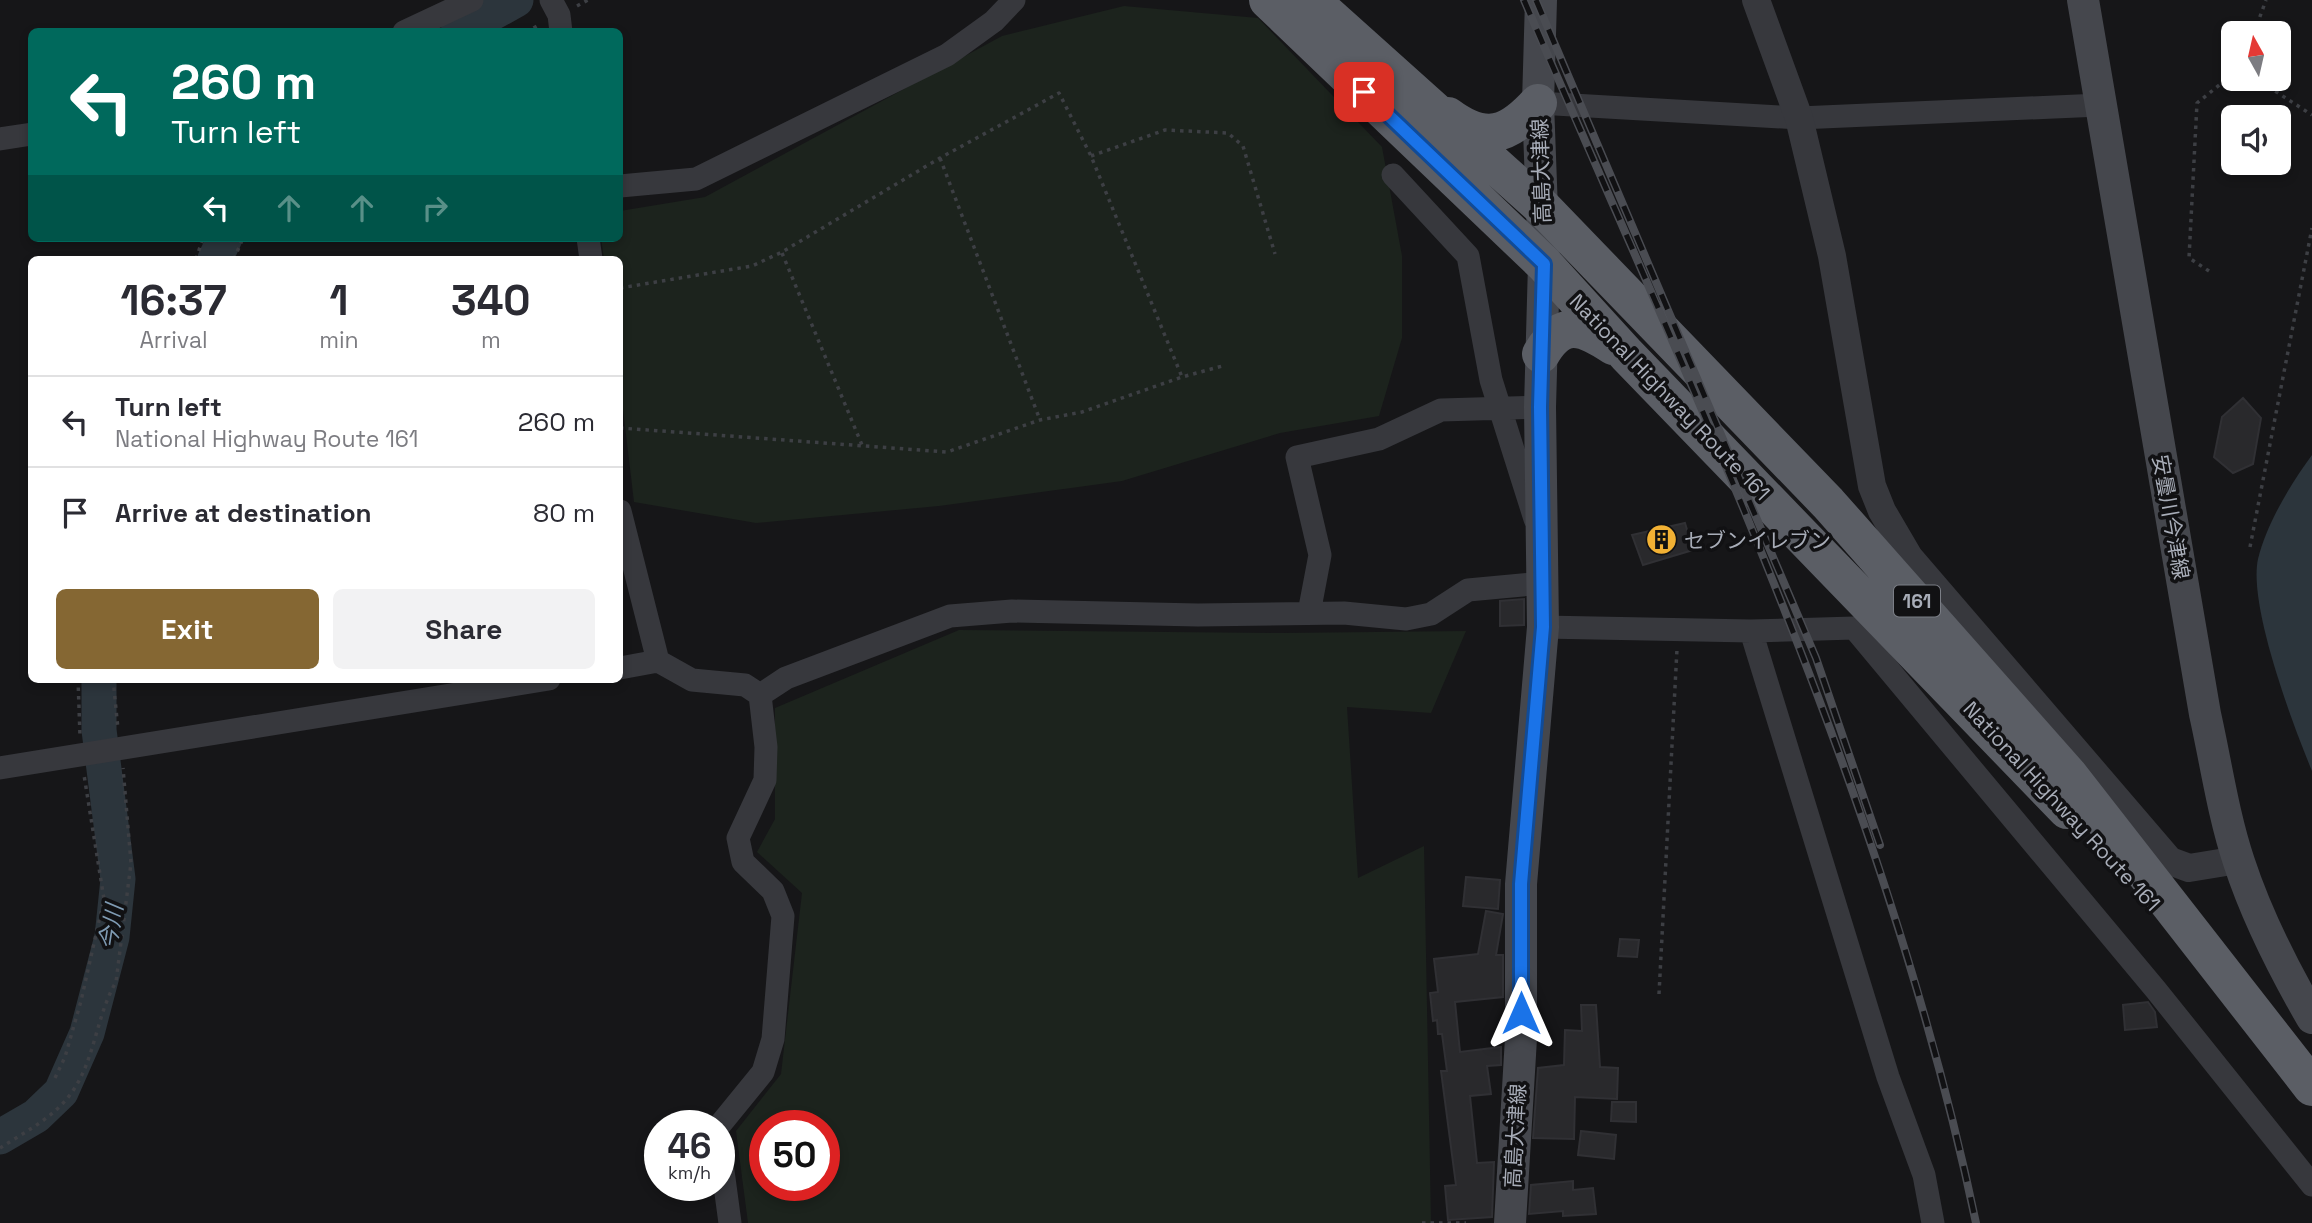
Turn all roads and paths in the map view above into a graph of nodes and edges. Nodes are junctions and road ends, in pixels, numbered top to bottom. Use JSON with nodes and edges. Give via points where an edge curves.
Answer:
{"nodes":[{"id":1,"x":472,"y":0,"type":"edge"},
{"id":2,"x":551,"y":0,"type":"edge"},
{"id":3,"x":1014,"y":0,"type":"edge"},
{"id":4,"x":1268,"y":0,"type":"edge"},
{"id":5,"x":1541,"y":0,"type":"edge"},
{"id":6,"x":1756,"y":0,"type":"edge"},
{"id":7,"x":2083,"y":0,"type":"edge"},
{"id":8,"x":2266,"y":0,"type":"edge"},
{"id":9,"x":1324,"y":13,"type":"edge"},
{"id":10,"x":2258,"y":21,"type":"edge"},
{"id":11,"x":412,"y":28,"type":"edge"},
{"id":12,"x":561,"y":28,"type":"edge"},
{"id":13,"x":1402,"y":81,"type":"junction"},
{"id":14,"x":2221,"y":84,"type":"edge"},
{"id":15,"x":2276,"y":91,"type":"edge"},
{"id":16,"x":1538,"y":103,"type":"junction"},
{"id":17,"x":2100,"y":105,"type":"junction"},
{"id":18,"x":2312,"y":115,"type":"edge"},
{"id":19,"x":1799,"y":118,"type":"junction"},
{"id":20,"x":28,"y":135,"type":"edge"},
{"id":21,"x":0,"y":139,"type":"edge"},
{"id":22,"x":1091,"y":156,"type":"junction"},
{"id":23,"x":940,"y":158,"type":"junction"},
{"id":24,"x":1393,"y":175,"type":"dead end"},
{"id":25,"x":623,"y":186,"type":"edge"},
{"id":26,"x":1538,"y":227,"type":"junction"},
{"id":27,"x":2312,"y":228,"type":"edge"},
{"id":28,"x":782,"y":253,"type":"junction"},
{"id":29,"x":1275,"y":254,"type":"dead end"},
{"id":30,"x":2209,"y":271,"type":"dead end"},
{"id":31,"x":1621,"y":286,"type":"junction"},
{"id":32,"x":623,"y":288,"type":"edge"},
{"id":33,"x":1541,"y":338,"type":"junction"},
{"id":34,"x":1627,"y":355,"type":"junction"},
{"id":35,"x":1226,"y":365,"type":"dead end"},
{"id":36,"x":1182,"y":377,"type":"junction"},
{"id":37,"x":1540,"y":407,"type":"junction"},
{"id":38,"x":1500,"y":409,"type":"junction"},
{"id":39,"x":1040,"y":420,"type":"junction"},
{"id":40,"x":623,"y":428,"type":"edge"},
{"id":41,"x":862,"y":445,"type":"junction"},
{"id":42,"x":623,"y":523,"type":"edge"},
{"id":43,"x":1541,"y":528,"type":"junction"},
{"id":44,"x":2250,"y":547,"type":"dead end"},
{"id":45,"x":1543,"y":583,"type":"junction"},
{"id":46,"x":1309,"y":613,"type":"junction"},
{"id":47,"x":1543,"y":627,"type":"junction"},
{"id":48,"x":1678,"y":629,"type":"junction"},
{"id":49,"x":1751,"y":631,"type":"junction"},
{"id":50,"x":658,"y":661,"type":"junction"},
{"id":51,"x":623,"y":667,"type":"edge"},
{"id":52,"x":78,"y":683,"type":"edge"},
{"id":53,"x":113,"y":683,"type":"edge"},
{"id":54,"x":525,"y":683,"type":"edge"},
{"id":55,"x":760,"y":695,"type":"junction"},
{"id":56,"x":121,"y":749,"type":"junction"},
{"id":57,"x":81,"y":756,"type":"junction"},
{"id":58,"x":0,"y":768,"type":"edge"},
{"id":59,"x":2238,"y":860,"type":"junction"},
{"id":60,"x":1659,"y":994,"type":"dead end"},
{"id":61,"x":2312,"y":1018,"type":"edge"},
{"id":62,"x":2259,"y":1022,"type":"junction"},
{"id":63,"x":55,"y":1078,"type":"dead end"},
{"id":64,"x":2312,"y":1087,"type":"edge"},
{"id":65,"x":732,"y":1110,"type":"edge"},
{"id":66,"x":0,"y":1148,"type":"edge"},
{"id":67,"x":2312,"y":1185,"type":"edge"},
{"id":68,"x":727,"y":1201,"type":"edge"},
{"id":69,"x":730,"y":1223,"type":"edge"},
{"id":70,"x":1422,"y":1223,"type":"edge"},
{"id":71,"x":1466,"y":1223,"type":"edge"},
{"id":72,"x":1510,"y":1223,"type":"edge"},
{"id":73,"x":1933,"y":1223,"type":"edge"}],
"edges":[{"from":1,"to":11,"type":"street"},
{"from":2,"to":12,"type":"street"},
{"from":3,"to":25,"type":"street","via":[[947,55],[696,179]]},
{"from":4,"to":26,"type":"highway","name":"National Highway Route 161","number":"161"},
{"from":5,"to":16,"type":"main road","name":"高島大津線"},
{"from":6,"to":19,"type":"street"},
{"from":7,"to":17,"type":"main road","name":"安曇川今津線"},
{"from":8,"to":10,"type":"path"},
{"from":9,"to":13,"type":"highway","name":"National Highway Route 161","number":"161"},
{"from":9,"to":26,"type":"highway","via":[[1370,64]]},
{"from":13,"to":16,"type":"highway","via":[[1454,120],[1481,132],[1515,127]]},
{"from":13,"to":26,"type":"highway","name":"National Highway Route 161","number":"161"},
{"from":14,"to":30,"type":"path","via":[[2197,103],[2189,258]]},
{"from":15,"to":18,"type":"path"},
{"from":16,"to":19,"type":"street"},
{"from":16,"to":26,"type":"main road","name":"高島大津線"},
{"from":17,"to":19,"type":"street"},
{"from":17,"to":59,"type":"main road","name":"安曇川今津線","via":[[2205,714]]},
{"from":19,"to":59,"type":"street","via":[[1832,256],[1872,486],[1903,546],[2170,861],[2189,868]]},
{"from":20,"to":21,"type":"street"},
{"from":22,"to":23,"type":"path","via":[[1059,93]]},
{"from":22,"to":29,"type":"path","via":[[1165,130],[1228,133],[1243,146]]},
{"from":22,"to":36,"type":"path"},
{"from":23,"to":28,"type":"path"},
{"from":23,"to":39,"type":"path"},
{"from":24,"to":38,"type":"street","via":[[1468,256]]},
{"from":26,"to":31,"type":"highway","name":"National Highway Route 161","number":"161"},
{"from":26,"to":31,"type":"highway","via":[[1579,285]]},
{"from":26,"to":33,"type":"highway"},
{"from":26,"to":34,"type":"highway","name":"National Highway Route 161","number":"161"},
{"from":27,"to":44,"type":"path"},
{"from":28,"to":32,"type":"path","via":[[752,266]]},
{"from":28,"to":41,"type":"path"},
{"from":31,"to":62,"type":"highway","name":"National Highway Route 161","number":"161","via":[[1828,502],[1980,671],[2068,774]]},
{"from":33,"to":34,"type":"highway","via":[[1576,329],[1591,331]]},
{"from":33,"to":37,"type":"main road","name":"高島大津線"},
{"from":34,"to":62,"type":"highway","name":"National Highway Route 161","number":"161","via":[[2111,856]]},
{"from":35,"to":36,"type":"path"},
{"from":36,"to":39,"type":"path","via":[[1083,412]]},
{"from":37,"to":38,"type":"street"},
{"from":37,"to":43,"type":"main road","name":"高島大津線"},
{"from":38,"to":43,"type":"street","via":[[1532,513]]},
{"from":38,"to":46,"type":"street","via":[[1441,410],[1379,439],[1297,457],[1320,555]]},
{"from":39,"to":41,"type":"path","via":[[947,452]]},
{"from":40,"to":41,"type":"path"},
{"from":42,"to":50,"type":"street"},
{"from":43,"to":45,"type":"main road","name":"高島大津線"},
{"from":45,"to":46,"type":"street","via":[[1468,590],[1431,614],[1406,619]]},
{"from":45,"to":47,"type":"main road","name":"高島大津線"},
{"from":46,"to":55,"type":"street","via":[[1012,611],[950,616],[786,678]]},
{"from":47,"to":48,"type":"street"},
{"from":47,"to":72,"type":"main road","name":"高島大津線","via":[[1521,884],[1521,1038]]},
{"from":48,"to":49,"type":"street"},
{"from":48,"to":60,"type":"path"},
{"from":49,"to":67,"type":"street","via":[[1854,628]]},
{"from":49,"to":73,"type":"street","via":[[1888,1077],[1924,1175]]},
{"from":50,"to":51,"type":"street"},
{"from":50,"to":55,"type":"street","via":[[692,680],[745,685]]},
{"from":52,"to":57,"type":"path"},
{"from":53,"to":56,"type":"path"},
{"from":54,"to":56,"type":"street"},
{"from":55,"to":65,"type":"street","via":[[765,780],[738,838],[743,862],[773,891],[783,916],[773,1039],[763,1072]]},
{"from":56,"to":57,"type":"street"},
{"from":56,"to":66,"type":"path","via":[[131,863],[116,982],[73,1091],[49,1116]]},
{"from":57,"to":58,"type":"street"},
{"from":57,"to":63,"type":"path","via":[[104,899],[81,1000]]},
{"from":59,"to":61,"type":"main road","name":"安曇川今津線","via":[[2273,947]]},
{"from":62,"to":64,"type":"highway","name":"National Highway Route 161","number":"161"},
{"from":68,"to":69,"type":"street"},
{"from":70,"to":71,"type":"path"}]}
